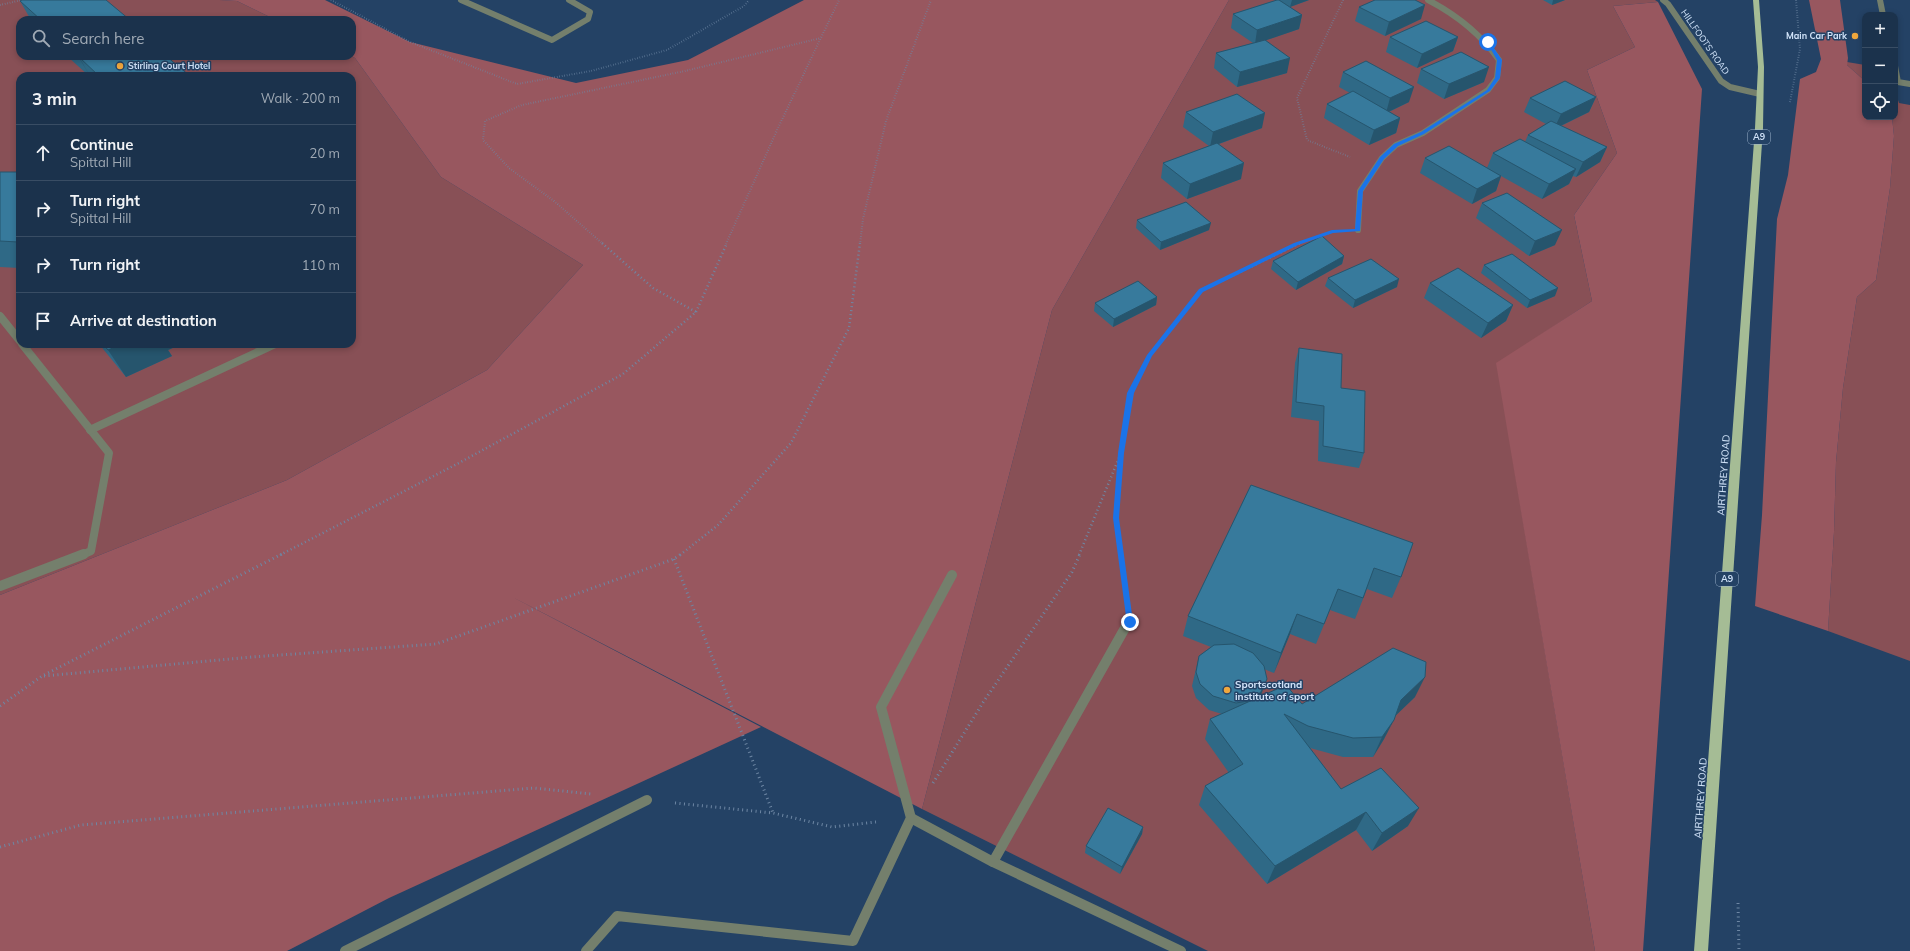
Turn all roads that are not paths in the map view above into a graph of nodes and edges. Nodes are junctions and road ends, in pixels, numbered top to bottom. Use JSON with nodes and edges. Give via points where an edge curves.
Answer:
{"nodes":[{"id":1,"x":461,"y":0,"type":"edge"},
{"id":2,"x":568,"y":0,"type":"edge"},
{"id":3,"x":1428,"y":0,"type":"edge"},
{"id":4,"x":1663,"y":0,"type":"edge"},
{"id":5,"x":1756,"y":0,"type":"edge"},
{"id":6,"x":1880,"y":0,"type":"edge"},
{"id":7,"x":1883,"y":12,"type":"edge"},
{"id":8,"x":1898,"y":82,"type":"edge"},
{"id":9,"x":1910,"y":84,"type":"edge"},
{"id":10,"x":1760,"y":94,"type":"junction"},
{"id":11,"x":1358,"y":230,"type":"road end"},
{"id":12,"x":0,"y":316,"type":"edge"},
{"id":13,"x":16,"y":336,"type":"edge"},
{"id":14,"x":25,"y":348,"type":"edge"},
{"id":15,"x":266,"y":348,"type":"edge"},
{"id":16,"x":90,"y":430,"type":"junction"},
{"id":17,"x":952,"y":575,"type":"dead end"},
{"id":18,"x":0,"y":586,"type":"edge"},
{"id":19,"x":1125,"y":628,"type":"road end"},
{"id":20,"x":647,"y":800,"type":"road end"},
{"id":21,"x":911,"y":818,"type":"junction"},
{"id":22,"x":993,"y":862,"type":"junction"},
{"id":23,"x":345,"y":951,"type":"edge"},
{"id":24,"x":586,"y":951,"type":"edge"},
{"id":25,"x":1181,"y":951,"type":"edge"},
{"id":26,"x":1701,"y":951,"type":"edge"}],
"edges":[{"from":1,"to":2,"type":"street","via":[[552,40],[588,19],[590,12]]},
{"from":3,"to":11,"type":"street","via":[[1470,26],[1488,42],[1500,60],[1497,78],[1488,90],[1423,133],[1396,145],[1382,158],[1360,191]]},
{"from":4,"to":10,"type":"street","name":"HILLFOOTS ROAD","via":[[1721,81],[1730,87]]},
{"from":5,"to":10,"type":"main road","name":"AIRTHREY ROAD","number":"A9","via":[[1761,67]]},
{"from":6,"to":7,"type":"street"},
{"from":8,"to":9,"type":"street"},
{"from":10,"to":26,"type":"main road","name":"AIRTHREY ROAD","number":"A9"},
{"from":12,"to":13,"type":"street"},
{"from":14,"to":16,"type":"street"},
{"from":15,"to":16,"type":"street"},
{"from":16,"to":18,"type":"street","via":[[109,453],[90,551]]},
{"from":17,"to":21,"type":"street","via":[[881,707]]},
{"from":19,"to":22,"type":"street"},
{"from":20,"to":23,"type":"street"},
{"from":21,"to":22,"type":"street"},
{"from":21,"to":24,"type":"street","via":[[853,941],[617,916]]},
{"from":22,"to":25,"type":"street"}]}
